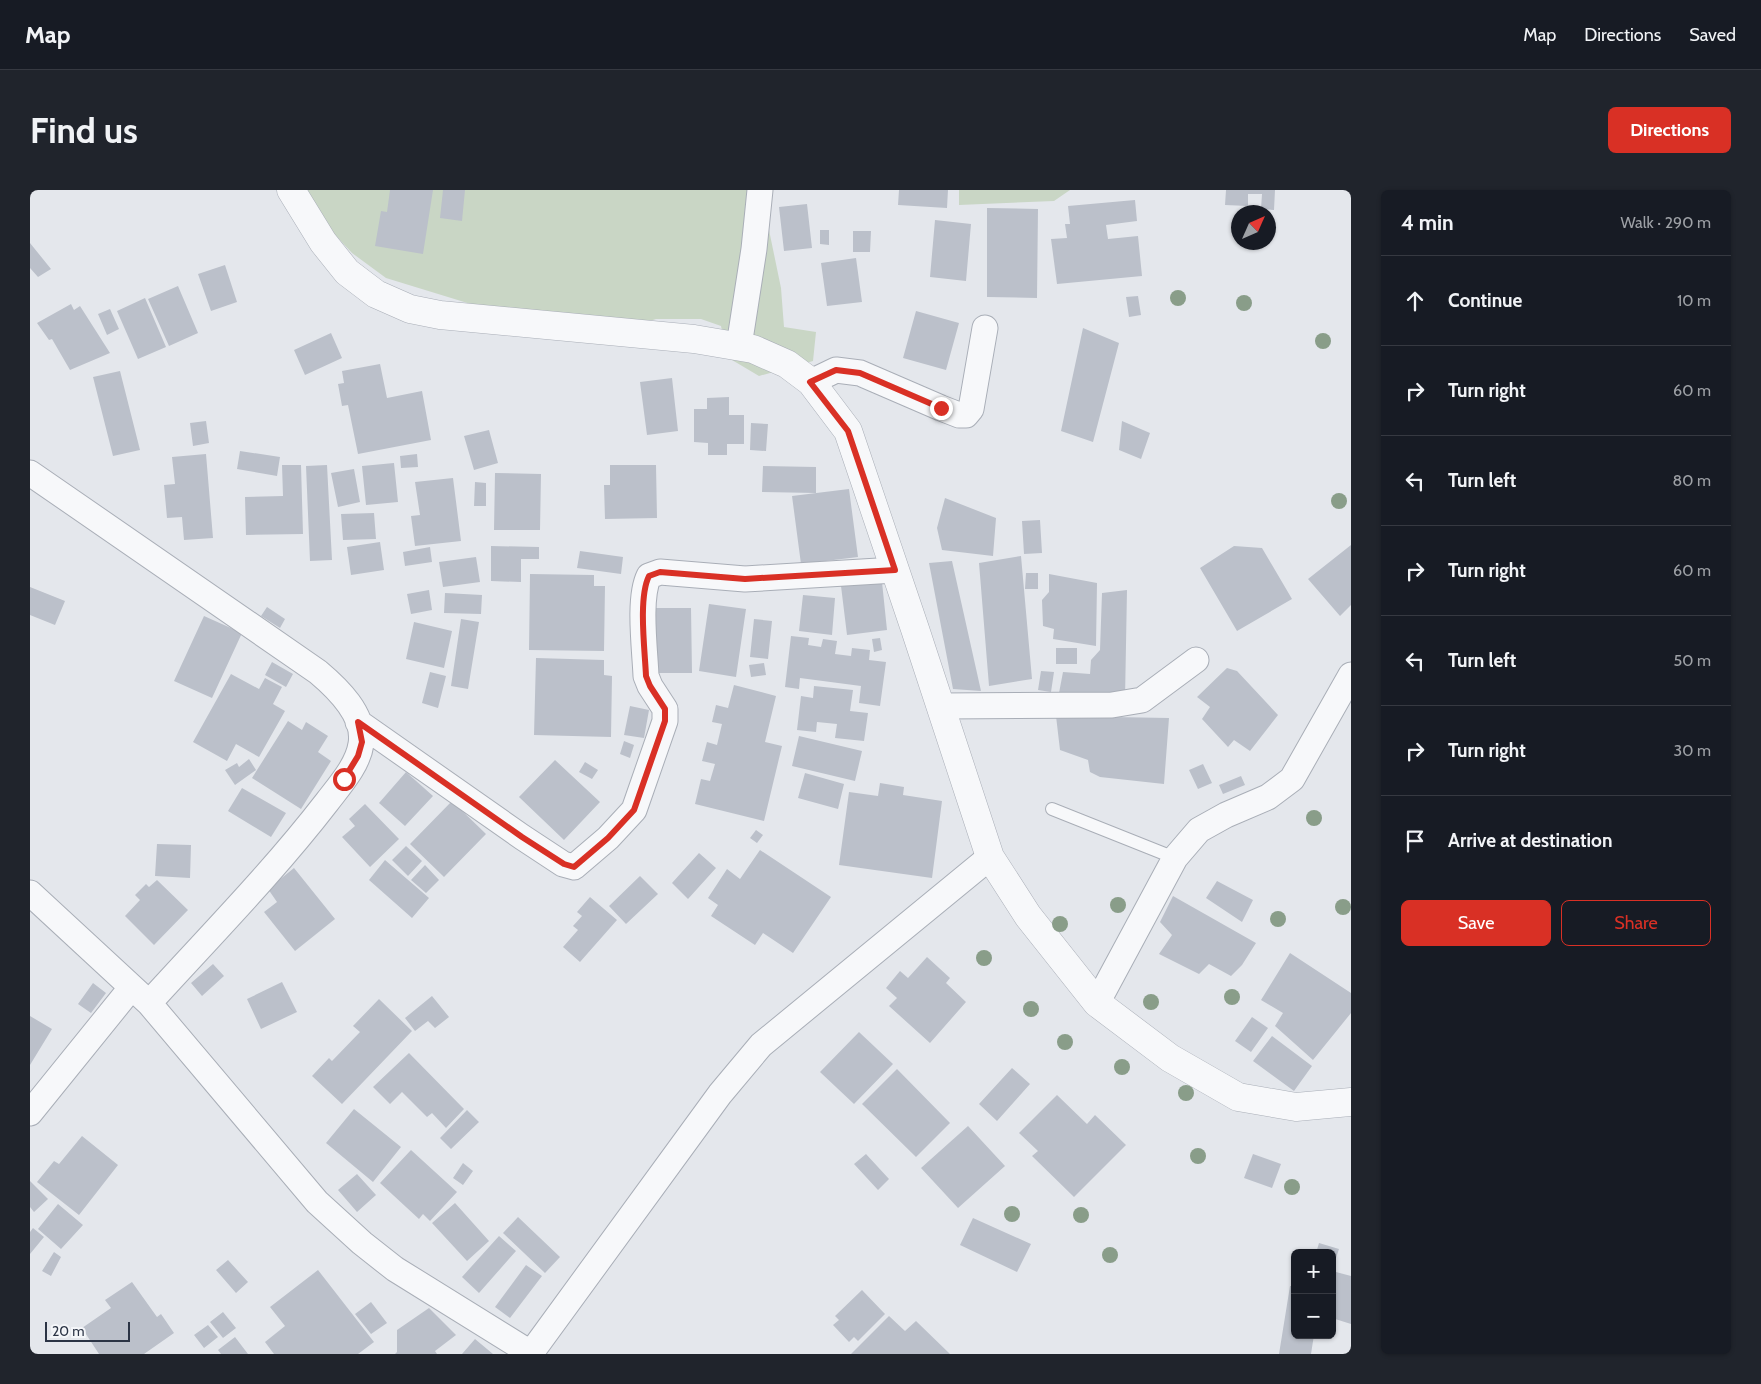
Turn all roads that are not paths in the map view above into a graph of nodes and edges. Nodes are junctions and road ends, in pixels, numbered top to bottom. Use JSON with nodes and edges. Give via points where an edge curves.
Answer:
{"nodes":[{"id":1,"x":291,"y":190,"type":"edge"},
{"id":2,"x":760,"y":190,"type":"edge"},
{"id":3,"x":985,"y":328,"type":"dead end"},
{"id":4,"x":740,"y":346,"type":"junction"},
{"id":5,"x":810,"y":382,"type":"junction"},
{"id":6,"x":30,"y":473,"type":"edge"},
{"id":7,"x":895,"y":570,"type":"junction"},
{"id":8,"x":1196,"y":660,"type":"dead end"},
{"id":9,"x":1351,"y":674,"type":"edge"},
{"id":10,"x":941,"y":706,"type":"junction"},
{"id":11,"x":358,"y":722,"type":"junction"},
{"id":12,"x":1052,"y":809,"type":"dead end"},
{"id":13,"x":990,"y":857,"type":"junction"},
{"id":14,"x":1174,"y":858,"type":"junction"},
{"id":15,"x":30,"y":893,"type":"edge"},
{"id":16,"x":140,"y":996,"type":"junction"},
{"id":17,"x":1097,"y":1003,"type":"junction"},
{"id":18,"x":1351,"y":1102,"type":"edge"},
{"id":19,"x":30,"y":1113,"type":"edge"},
{"id":20,"x":531,"y":1354,"type":"edge"}],
"edges":[{"from":1,"to":4,"type":"street","via":[[323,242],[347,272],[376,294],[410,309],[440,315]]},
{"from":2,"to":4,"type":"street"},
{"from":3,"to":5,"type":"street","via":[[971,409],[966,415],[958,415],[860,373],[836,370]]},
{"from":4,"to":5,"type":"street","via":[[787,364]]},
{"from":5,"to":7,"type":"street","via":[[848,431]]},
{"from":6,"to":11,"type":"street","via":[[318,672],[342,693]]},
{"from":7,"to":10,"type":"street"},
{"from":7,"to":11,"type":"street","via":[[745,579],[660,572],[649,576],[643,603],[646,676],[665,709],[665,721],[634,810],[574,867],[522,837]]},
{"from":8,"to":10,"type":"street","via":[[1142,700],[1112,705]]},
{"from":9,"to":14,"type":"street","via":[[1292,779],[1268,797],[1199,830]]},
{"from":10,"to":13,"type":"street"},
{"from":11,"to":16,"type":"street","via":[[362,742],[358,756],[304,832]]},
{"from":12,"to":14,"type":"lane"},
{"from":13,"to":17,"type":"street","via":[[1028,916]]},
{"from":13,"to":20,"type":"street","via":[[761,1046],[720,1094]]},
{"from":14,"to":17,"type":"street"},
{"from":15,"to":16,"type":"street"},
{"from":16,"to":19,"type":"street"},
{"from":16,"to":20,"type":"street","via":[[317,1202],[338,1222],[395,1269]]},
{"from":17,"to":18,"type":"street","via":[[1170,1058],[1238,1098],[1296,1107]]}]}
